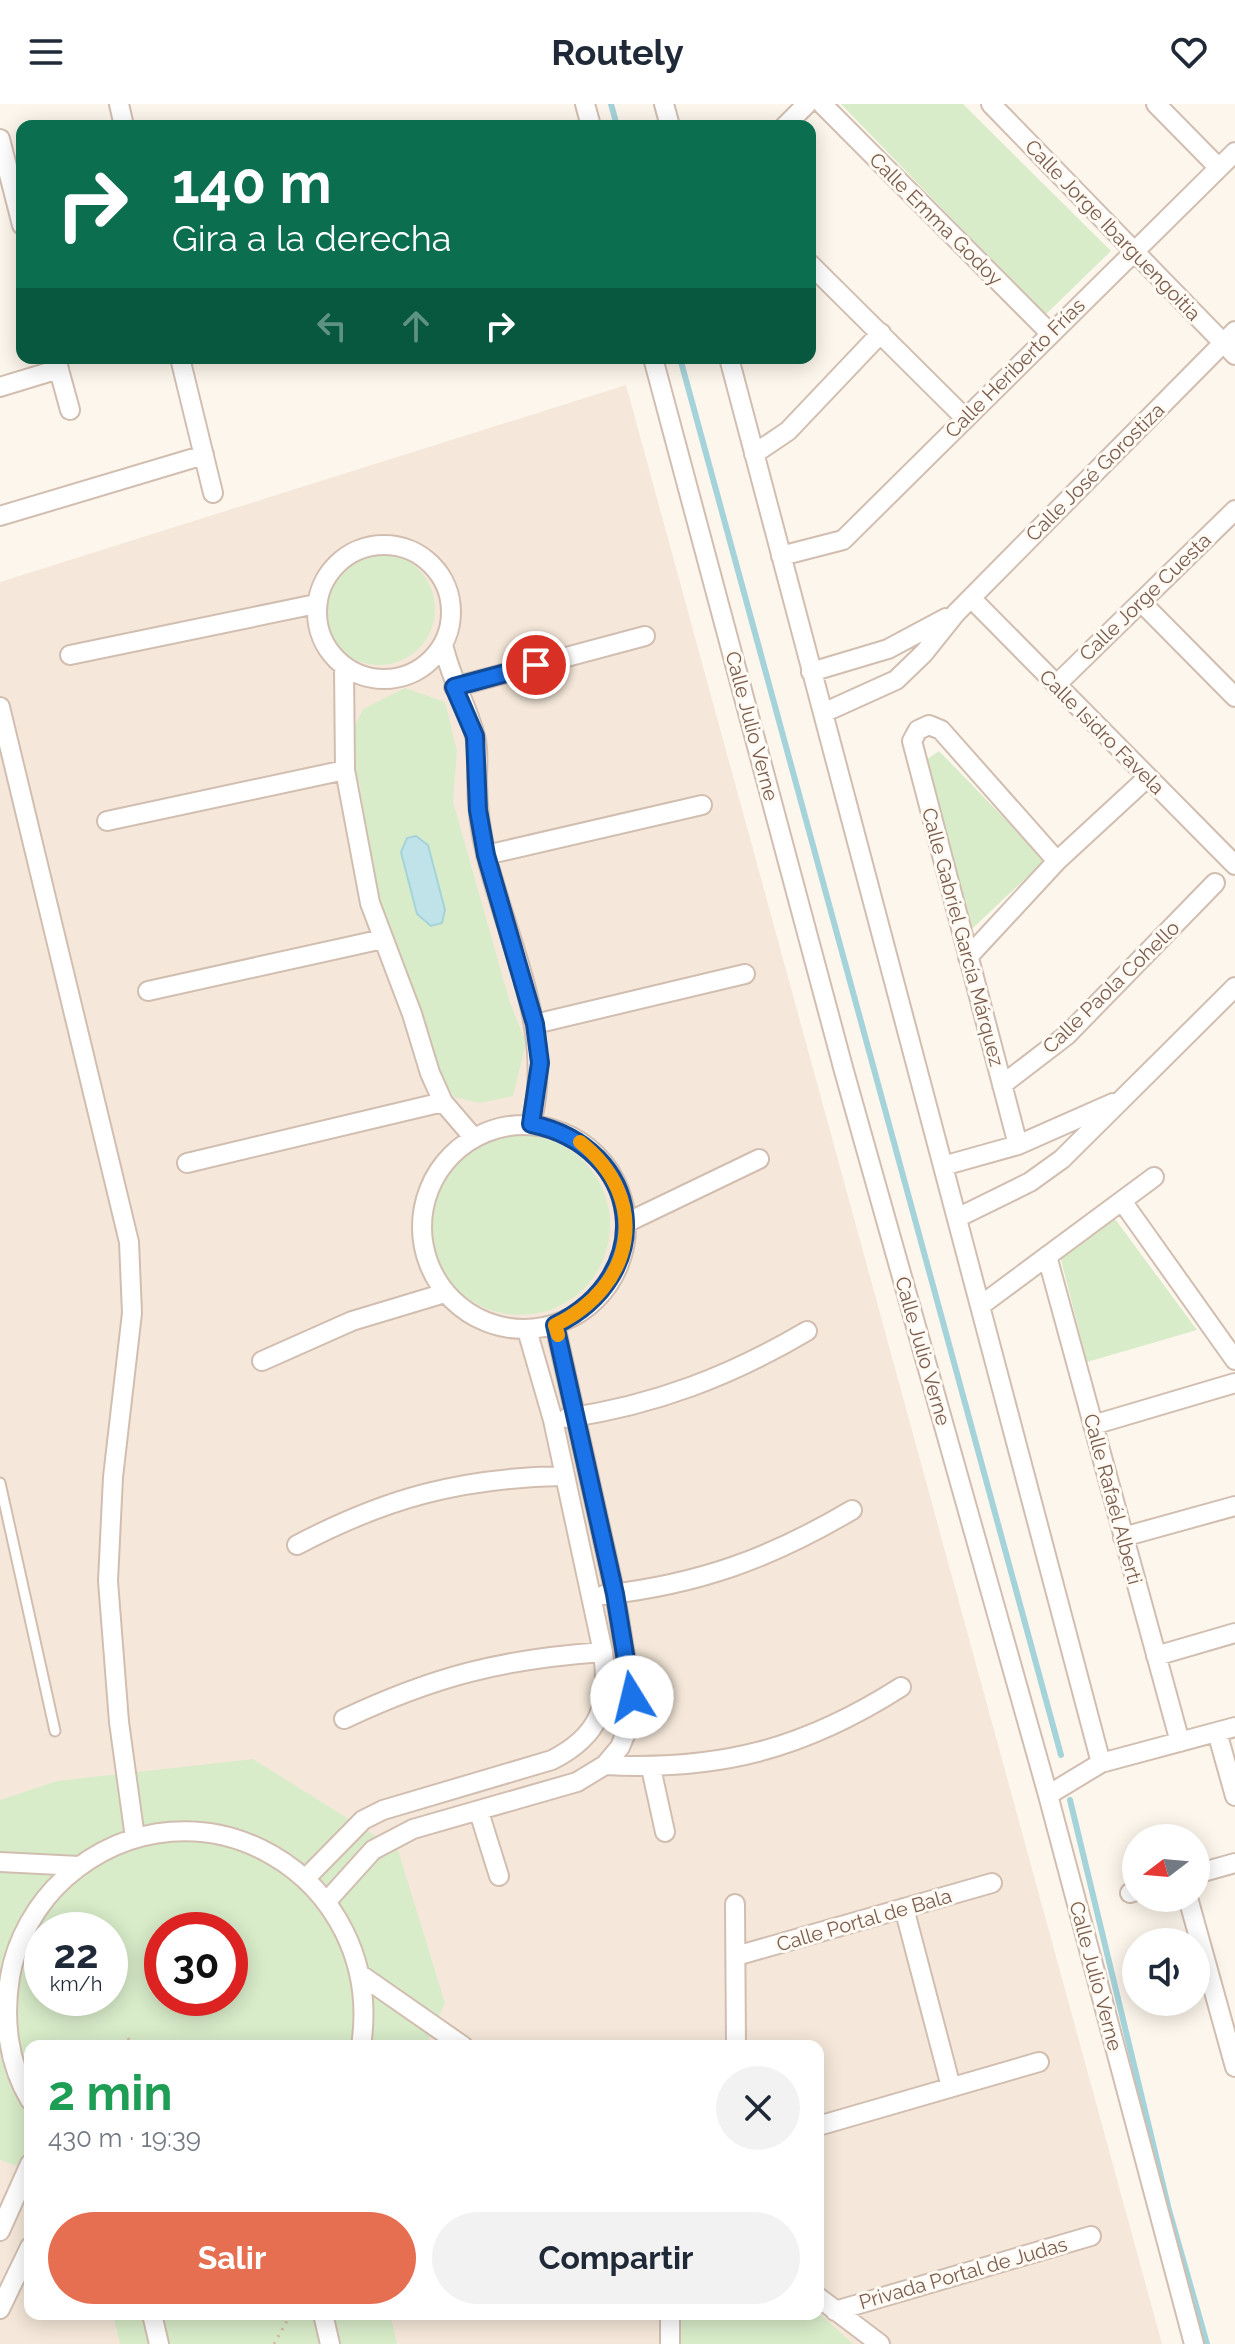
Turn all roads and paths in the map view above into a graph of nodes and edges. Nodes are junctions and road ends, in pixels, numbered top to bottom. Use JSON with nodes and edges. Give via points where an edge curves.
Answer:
{"nodes":[{"id":1,"x":807,"y":104,"type":"edge"},
{"id":2,"x":822,"y":104,"type":"edge"},
{"id":3,"x":991,"y":104,"type":"edge"},
{"id":4,"x":1156,"y":104,"type":"edge"},
{"id":5,"x":791,"y":120,"type":"edge"},
{"id":6,"x":0,"y":142,"type":"edge"},
{"id":7,"x":1235,"y":152,"type":"edge"},
{"id":8,"x":1219,"y":168,"type":"junction"},
{"id":9,"x":16,"y":202,"type":"edge"},
{"id":10,"x":1134,"y":251,"type":"junction"},
{"id":11,"x":816,"y":270,"type":"edge"},
{"id":12,"x":881,"y":333,"type":"junction"},
{"id":13,"x":1050,"y":333,"type":"junction"},
{"id":14,"x":1231,"y":343,"type":"edge"},
{"id":15,"x":56,"y":364,"type":"edge"},
{"id":16,"x":58,"y":364,"type":"edge"},
{"id":17,"x":181,"y":364,"type":"edge"},
{"id":18,"x":655,"y":364,"type":"edge"},
{"id":19,"x":731,"y":364,"type":"edge"},
{"id":20,"x":0,"y":387,"type":"edge"},
{"id":21,"x":70,"y":410,"type":"dead end"},
{"id":22,"x":965,"y":418,"type":"junction"},
{"id":23,"x":754,"y":454,"type":"junction"},
{"id":24,"x":204,"y":455,"type":"junction"},
{"id":25,"x":213,"y":493,"type":"dead end"},
{"id":26,"x":0,"y":516,"type":"edge"},
{"id":27,"x":1233,"y":516,"type":"edge"},
{"id":28,"x":781,"y":556,"type":"junction"},
{"id":29,"x":971,"y":598,"type":"junction"},
{"id":30,"x":1141,"y":602,"type":"junction"},
{"id":31,"x":316,"y":604,"type":"junction"},
{"id":32,"x":956,"y":613,"type":"junction"},
{"id":33,"x":645,"y":636,"type":"dead end"},
{"id":34,"x":443,"y":644,"type":"junction"},
{"id":35,"x":70,"y":655,"type":"dead end"},
{"id":36,"x":344,"y":667,"type":"junction"},
{"id":37,"x":811,"y":672,"type":"junction"},
{"id":38,"x":1056,"y":685,"type":"junction"},
{"id":39,"x":454,"y":687,"type":"junction"},
{"id":40,"x":1235,"y":697,"type":"edge"},
{"id":41,"x":0,"y":707,"type":"edge"},
{"id":42,"x":823,"y":713,"type":"junction"},
{"id":43,"x":345,"y":770,"type":"junction"},
{"id":44,"x":1147,"y":778,"type":"junction"},
{"id":45,"x":702,"y":805,"type":"dead end"},
{"id":46,"x":107,"y":821,"type":"dead end"},
{"id":47,"x":486,"y":855,"type":"junction"},
{"id":48,"x":1057,"y":861,"type":"junction"},
{"id":49,"x":1235,"y":865,"type":"edge"},
{"id":50,"x":1215,"y":883,"type":"dead end"},
{"id":51,"x":383,"y":939,"type":"junction"},
{"id":52,"x":968,"y":957,"type":"junction"},
{"id":53,"x":745,"y":974,"type":"dead end"},
{"id":54,"x":1235,"y":987,"type":"edge"},
{"id":55,"x":148,"y":991,"type":"dead end"},
{"id":56,"x":535,"y":1024,"type":"junction"},
{"id":57,"x":1002,"y":1085,"type":"junction"},
{"id":58,"x":1122,"y":1098,"type":"junction"},
{"id":59,"x":443,"y":1102,"type":"junction"},
{"id":60,"x":531,"y":1124,"type":"junction"},
{"id":61,"x":473,"y":1137,"type":"junction"},
{"id":62,"x":1018,"y":1145,"type":"junction"},
{"id":63,"x":759,"y":1159,"type":"dead end"},
{"id":64,"x":187,"y":1163,"type":"dead end"},
{"id":65,"x":943,"y":1166,"type":"junction"},
{"id":66,"x":1154,"y":1177,"type":"dead end"},
{"id":67,"x":1122,"y":1201,"type":"junction"},
{"id":68,"x":957,"y":1218,"type":"junction"},
{"id":69,"x":626,"y":1223,"type":"junction"},
{"id":70,"x":1047,"y":1256,"type":"junction"},
{"id":71,"x":445,"y":1293,"type":"junction"},
{"id":72,"x":980,"y":1306,"type":"junction"},
{"id":73,"x":555,"y":1325,"type":"junction"},
{"id":74,"x":527,"y":1330,"type":"junction"},
{"id":75,"x":807,"y":1331,"type":"dead end"},
{"id":76,"x":1235,"y":1360,"type":"edge"},
{"id":77,"x":262,"y":1361,"type":"dead end"},
{"id":78,"x":1235,"y":1383,"type":"edge"},
{"id":79,"x":577,"y":1416,"type":"junction"},
{"id":80,"x":553,"y":1420,"type":"junction"},
{"id":81,"x":1093,"y":1425,"type":"junction"},
{"id":82,"x":562,"y":1476,"type":"junction"},
{"id":83,"x":0,"y":1483,"type":"edge"},
{"id":84,"x":1235,"y":1506,"type":"edge"},
{"id":85,"x":852,"y":1510,"type":"dead end"},
{"id":86,"x":1123,"y":1537,"type":"junction"},
{"id":87,"x":297,"y":1545,"type":"dead end"},
{"id":88,"x":615,"y":1594,"type":"junction"},
{"id":89,"x":590,"y":1597,"type":"junction"},
{"id":90,"x":1235,"y":1633,"type":"edge"},
{"id":91,"x":603,"y":1652,"type":"junction"},
{"id":92,"x":1156,"y":1656,"type":"junction"},
{"id":93,"x":901,"y":1687,"type":"dead end"},
{"id":94,"x":344,"y":1719,"type":"dead end"},
{"id":95,"x":1226,"y":1730,"type":"edge"},
{"id":96,"x":55,"y":1731,"type":"dead end"},
{"id":97,"x":1180,"y":1742,"type":"junction"},
{"id":98,"x":1101,"y":1763,"type":"junction"},
{"id":99,"x":605,"y":1765,"type":"junction"},
{"id":100,"x":651,"y":1768,"type":"junction"},
{"id":101,"x":1048,"y":1795,"type":"junction"},
{"id":102,"x":1235,"y":1796,"type":"edge"},
{"id":103,"x":479,"y":1812,"type":"junction"},
{"id":104,"x":665,"y":1832,"type":"dead end"},
{"id":105,"x":135,"y":1838,"type":"junction"},
{"id":106,"x":0,"y":1862,"type":"edge"},
{"id":107,"x":1235,"y":1863,"type":"edge"},
{"id":108,"x":79,"y":1866,"type":"junction"},
{"id":109,"x":1210,"y":1870,"type":"edge"},
{"id":110,"x":499,"y":1876,"type":"dead end"},
{"id":111,"x":306,"y":1878,"type":"junction"},
{"id":112,"x":992,"y":1883,"type":"dead end"},
{"id":113,"x":327,"y":1901,"type":"junction"},
{"id":114,"x":735,"y":1904,"type":"dead end"},
{"id":115,"x":904,"y":1908,"type":"junction"},
{"id":116,"x":1192,"y":1912,"type":"edge"},
{"id":117,"x":736,"y":1956,"type":"junction"},
{"id":118,"x":361,"y":1975,"type":"junction"},
{"id":119,"x":3,"y":1989,"type":"edge"},
{"id":120,"x":361,"y":2040,"type":"edge"},
{"id":121,"x":454,"y":2040,"type":"edge"},
{"id":122,"x":736,"y":2040,"type":"edge"},
{"id":123,"x":1039,"y":2062,"type":"dead end"},
{"id":124,"x":1235,"y":2067,"type":"edge"},
{"id":125,"x":24,"y":2085,"type":"edge"},
{"id":126,"x":951,"y":2087,"type":"junction"},
{"id":127,"x":824,"y":2124,"type":"edge"},
{"id":128,"x":24,"y":2177,"type":"edge"},
{"id":129,"x":0,"y":2231,"type":"edge"},
{"id":130,"x":1091,"y":2236,"type":"dead end"},
{"id":131,"x":24,"y":2259,"type":"edge"},
{"id":132,"x":824,"y":2302,"type":"edge"},
{"id":133,"x":0,"y":2309,"type":"edge"},
{"id":134,"x":835,"y":2311,"type":"junction"},
{"id":135,"x":153,"y":2320,"type":"edge"},
{"id":136,"x":288,"y":2320,"type":"edge"},
{"id":137,"x":324,"y":2320,"type":"edge"},
{"id":138,"x":670,"y":2320,"type":"edge"},
{"id":139,"x":159,"y":2344,"type":"edge"},
{"id":140,"x":274,"y":2344,"type":"edge"},
{"id":141,"x":330,"y":2344,"type":"edge"},
{"id":142,"x":668,"y":2344,"type":"edge"},
{"id":143,"x":880,"y":2344,"type":"edge"},
{"id":144,"x":1194,"y":2344,"type":"edge"}],
"edges":[{"from":1,"to":5,"type":"street"},
{"from":2,"to":13,"type":"street","name":"Calle Emma Godoy"},
{"from":3,"to":10,"type":"street","name":"Calle Jorge Ibarguengoitia"},
{"from":4,"to":8,"type":"street"},
{"from":6,"to":9,"type":"street"},
{"from":7,"to":8,"type":"street","name":"Calle Heriberto Frías"},
{"from":8,"to":10,"type":"street","name":"Calle Heriberto Frías"},
{"from":10,"to":13,"type":"street","name":"Calle Heriberto Frías"},
{"from":10,"to":14,"type":"street","name":"Calle Jorge Ibarguengoitia"},
{"from":11,"to":12,"type":"street"},
{"from":12,"to":22,"type":"street"},
{"from":12,"to":23,"type":"street","via":[[788,431]]},
{"from":13,"to":22,"type":"street","name":"Calle Heriberto Frías"},
{"from":14,"to":29,"type":"street","name":"Calle José Gorostiza"},
{"from":15,"to":20,"type":"street"},
{"from":16,"to":21,"type":"street"},
{"from":17,"to":24,"type":"street"},
{"from":18,"to":101,"type":"street","name":"Calle Julio Verne","via":[[848,1087]]},
{"from":19,"to":23,"type":"street"},
{"from":22,"to":28,"type":"street","name":"Calle Heriberto Frías","via":[[843,540]]},
{"from":23,"to":28,"type":"street"},
{"from":24,"to":25,"type":"street"},
{"from":24,"to":26,"type":"street"},
{"from":27,"to":30,"type":"street","name":"Calle Jorge Cuesta"},
{"from":28,"to":37,"type":"street"},
{"from":29,"to":32,"type":"street","name":"Calle José Gorostiza"},
{"from":29,"to":38,"type":"street","name":"Calle Isidro Favela"},
{"from":30,"to":38,"type":"street","name":"Calle Jorge Cuesta"},
{"from":30,"to":40,"type":"street"},
{"from":31,"to":34,"type":"street","via":[[334,565],[351,552],[383,545],[414,551],[438,573],[451,602],[451,624]]},
{"from":31,"to":35,"type":"street"},
{"from":31,"to":36,"type":"street","via":[[322,639]]},
{"from":32,"to":37,"type":"street","name":"Calle José Gorostiza","via":[[888,649]]},
{"from":32,"to":42,"type":"street","name":"Calle José Gorostiza","via":[[896,680]]},
{"from":33,"to":39,"type":"street"},
{"from":34,"to":36,"type":"street","via":[[420,669],[387,680]]},
{"from":34,"to":39,"type":"street"},
{"from":36,"to":43,"type":"street"},
{"from":37,"to":42,"type":"street"},
{"from":38,"to":44,"type":"street","name":"Calle Isidro Favela"},
{"from":39,"to":47,"type":"street","via":[[475,736]]},
{"from":41,"to":105,"type":"street","via":[[129,1242],[132,1313],[113,1477],[108,1581]]},
{"from":42,"to":65,"type":"street"},
{"from":43,"to":46,"type":"street"},
{"from":43,"to":51,"type":"street","via":[[360,861]]},
{"from":44,"to":48,"type":"street"},
{"from":44,"to":49,"type":"street","name":"Calle Isidro Favela"},
{"from":45,"to":47,"type":"street"},
{"from":47,"to":56,"type":"street"},
{"from":48,"to":52,"type":"street"},
{"from":48,"to":52,"type":"street","name":"Calle Gabriel García Márquez","via":[[941,730],[929,725],[918,730],[912,741]]},
{"from":50,"to":57,"type":"street","name":"Calle Paola Cohello","via":[[1067,1035]]},
{"from":51,"to":55,"type":"street"},
{"from":51,"to":59,"type":"street"},
{"from":52,"to":57,"type":"street","name":"Calle Gabriel García Márquez"},
{"from":53,"to":56,"type":"street"},
{"from":54,"to":58,"type":"street"},
{"from":56,"to":60,"type":"street","via":[[540,1063]]},
{"from":57,"to":62,"type":"street","name":"Calle Gabriel García Márquez"},
{"from":58,"to":62,"type":"street"},
{"from":58,"to":68,"type":"street","via":[[1062,1159],[1030,1182]]},
{"from":59,"to":61,"type":"street"},
{"from":59,"to":64,"type":"street"},
{"from":60,"to":61,"type":"street"},
{"from":60,"to":69,"type":"street","via":[[555,1129],[597,1155],[617,1187]]},
{"from":61,"to":71,"type":"street","via":[[432,1180],[423,1208],[422,1238]]},
{"from":62,"to":65,"type":"street"},
{"from":63,"to":69,"type":"street"},
{"from":65,"to":68,"type":"street"},
{"from":66,"to":67,"type":"street"},
{"from":67,"to":70,"type":"street"},
{"from":67,"to":76,"type":"street"},
{"from":68,"to":72,"type":"street"},
{"from":69,"to":73,"type":"street","via":[[614,1274],[599,1296]]},
{"from":70,"to":72,"type":"street"},
{"from":70,"to":81,"type":"street","name":"Calle Rafaél Alberti"},
{"from":71,"to":74,"type":"street","via":[[482,1320]]},
{"from":71,"to":77,"type":"street","via":[[352,1321]]},
{"from":72,"to":98,"type":"street"},
{"from":73,"to":74,"type":"street"},
{"from":73,"to":79,"type":"street"},
{"from":74,"to":80,"type":"street"},
{"from":75,"to":79,"type":"street","via":[[719,1378],[672,1396]]},
{"from":78,"to":81,"type":"street"},
{"from":79,"to":80,"type":"street"},
{"from":79,"to":88,"type":"street"},
{"from":80,"to":82,"type":"street"},
{"from":81,"to":86,"type":"street","name":"Calle Rafaél Alberti"},
{"from":82,"to":87,"type":"street","via":[[507,1477],[411,1495],[346,1519]]},
{"from":82,"to":89,"type":"street"},
{"from":83,"to":96,"type":"lane"},
{"from":84,"to":86,"type":"street"},
{"from":85,"to":88,"type":"street","via":[[738,1568],[677,1585]]},
{"from":86,"to":92,"type":"street","name":"Calle Rafaél Alberti"},
{"from":88,"to":89,"type":"street"},
{"from":88,"to":99,"type":"street","via":[[632,1697],[630,1723]]},
{"from":89,"to":91,"type":"street"},
{"from":90,"to":92,"type":"street"},
{"from":91,"to":94,"type":"street","via":[[469,1670],[405,1690]]},
{"from":91,"to":111,"type":"street","via":[[603,1710],[589,1735],[572,1750],[383,1810],[363,1820]]},
{"from":92,"to":97,"type":"street","name":"Calle Rafaél Alberti"},
{"from":93,"to":100,"type":"street","via":[[850,1718],[782,1747],[724,1761]]},
{"from":95,"to":97,"type":"street"},
{"from":95,"to":102,"type":"street"},
{"from":97,"to":98,"type":"street"},
{"from":98,"to":101,"type":"street"},
{"from":99,"to":100,"type":"street"},
{"from":99,"to":103,"type":"street","via":[[577,1782]]},
{"from":100,"to":104,"type":"street"},
{"from":101,"to":144,"type":"street","name":"Calle Julio Verne"},
{"from":103,"to":110,"type":"street"},
{"from":103,"to":113,"type":"street","via":[[413,1829],[373,1850]]},
{"from":105,"to":108,"type":"street"},
{"from":105,"to":111,"type":"street","via":[[172,1831],[230,1837],[270,1853]]},
{"from":106,"to":108,"type":"street"},
{"from":107,"to":109,"type":"street"},
{"from":108,"to":119,"type":"street","via":[[36,1911]]},
{"from":111,"to":113,"type":"street"},
{"from":112,"to":115,"type":"street","name":"Calle Portal de Bala"},
{"from":113,"to":118,"type":"street","via":[[348,1936]]},
{"from":114,"to":117,"type":"street"},
{"from":115,"to":117,"type":"street","name":"Calle Portal de Bala"},
{"from":115,"to":126,"type":"street"},
{"from":116,"to":124,"type":"street"},
{"from":117,"to":122,"type":"street"},
{"from":118,"to":120,"type":"street"},
{"from":118,"to":121,"type":"street"},
{"from":119,"to":125,"type":"street","via":[[7,2032]]},
{"from":123,"to":126,"type":"street"},
{"from":126,"to":127,"type":"street"},
{"from":128,"to":129,"type":"street"},
{"from":130,"to":134,"type":"street","name":"Privada Portal de Judas"},
{"from":131,"to":133,"type":"street"},
{"from":132,"to":134,"type":"street"},
{"from":134,"to":143,"type":"street"},
{"from":135,"to":139,"type":"street"},
{"from":136,"to":140,"type":"path"},
{"from":137,"to":141,"type":"street"},
{"from":138,"to":142,"type":"street"}]}
